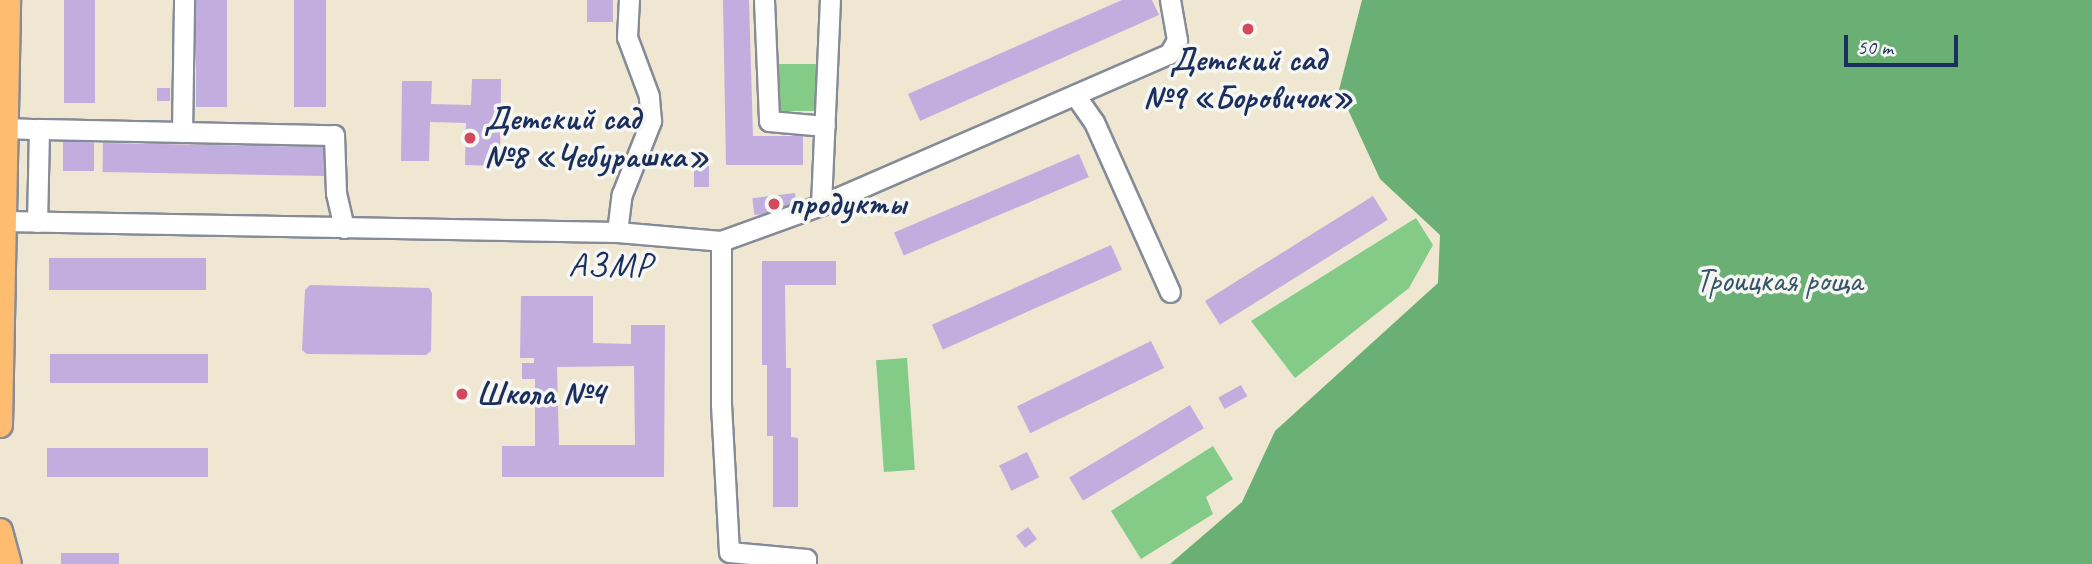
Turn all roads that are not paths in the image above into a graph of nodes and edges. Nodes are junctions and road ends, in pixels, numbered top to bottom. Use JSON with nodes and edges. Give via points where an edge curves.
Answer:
{"nodes":[{"id":1,"x":8,"y":0,"type":"edge"},
{"id":2,"x":184,"y":0,"type":"edge"},
{"id":3,"x":629,"y":0,"type":"edge"},
{"id":4,"x":764,"y":0,"type":"edge"},
{"id":5,"x":830,"y":0,"type":"edge"},
{"id":6,"x":1170,"y":0,"type":"edge"},
{"id":7,"x":4,"y":44,"type":"edge"},
{"id":8,"x":1074,"y":95,"type":"junction"},
{"id":9,"x":825,"y":126,"type":"junction"},
{"id":10,"x":6,"y":128,"type":"junction"},
{"id":11,"x":39,"y":129,"type":"junction"},
{"id":12,"x":182,"y":132,"type":"junction"},
{"id":13,"x":821,"y":205,"type":"junction"},
{"id":14,"x":4,"y":221,"type":"junction"},
{"id":15,"x":37,"y":222,"type":"junction"},
{"id":16,"x":344,"y":228,"type":"junction"},
{"id":17,"x":617,"y":232,"type":"junction"},
{"id":18,"x":721,"y":241,"type":"junction"},
{"id":19,"x":1,"y":291,"type":"edge"},
{"id":20,"x":1170,"y":292,"type":"dead end"},
{"id":21,"x":1,"y":334,"type":"edge"},
{"id":22,"x":0,"y":425,"type":"edge"},
{"id":23,"x":0,"y":531,"type":"edge"},
{"id":24,"x":9,"y":564,"type":"edge"},
{"id":25,"x":806,"y":564,"type":"edge"}],
"edges":[{"from":1,"to":7,"type":"main road"},
{"from":2,"to":12,"type":"lane"},
{"from":3,"to":17,"type":"lane","via":[[627,37],[649,96],[651,121],[622,194]]},
{"from":4,"to":9,"type":"lane","via":[[769,121]]},
{"from":5,"to":9,"type":"lane"},
{"from":6,"to":8,"type":"lane","via":[[1177,40],[1169,54]]},
{"from":7,"to":10,"type":"main road"},
{"from":8,"to":13,"type":"lane"},
{"from":8,"to":20,"type":"lane","via":[[1094,121]]},
{"from":9,"to":13,"type":"lane"},
{"from":10,"to":11,"type":"lane"},
{"from":10,"to":14,"type":"main road"},
{"from":11,"to":12,"type":"lane"},
{"from":11,"to":15,"type":"lane"},
{"from":12,"to":16,"type":"lane","via":[[334,135],[336,193]]},
{"from":13,"to":18,"type":"lane"},
{"from":14,"to":15,"type":"lane"},
{"from":14,"to":19,"type":"main road"},
{"from":15,"to":16,"type":"lane"},
{"from":16,"to":17,"type":"lane"},
{"from":17,"to":18,"type":"lane"},
{"from":18,"to":25,"type":"lane","via":[[721,404],[729,552],[806,559]]},
{"from":19,"to":21,"type":"main road"},
{"from":21,"to":22,"type":"main road"},
{"from":23,"to":24,"type":"main road"}]}
